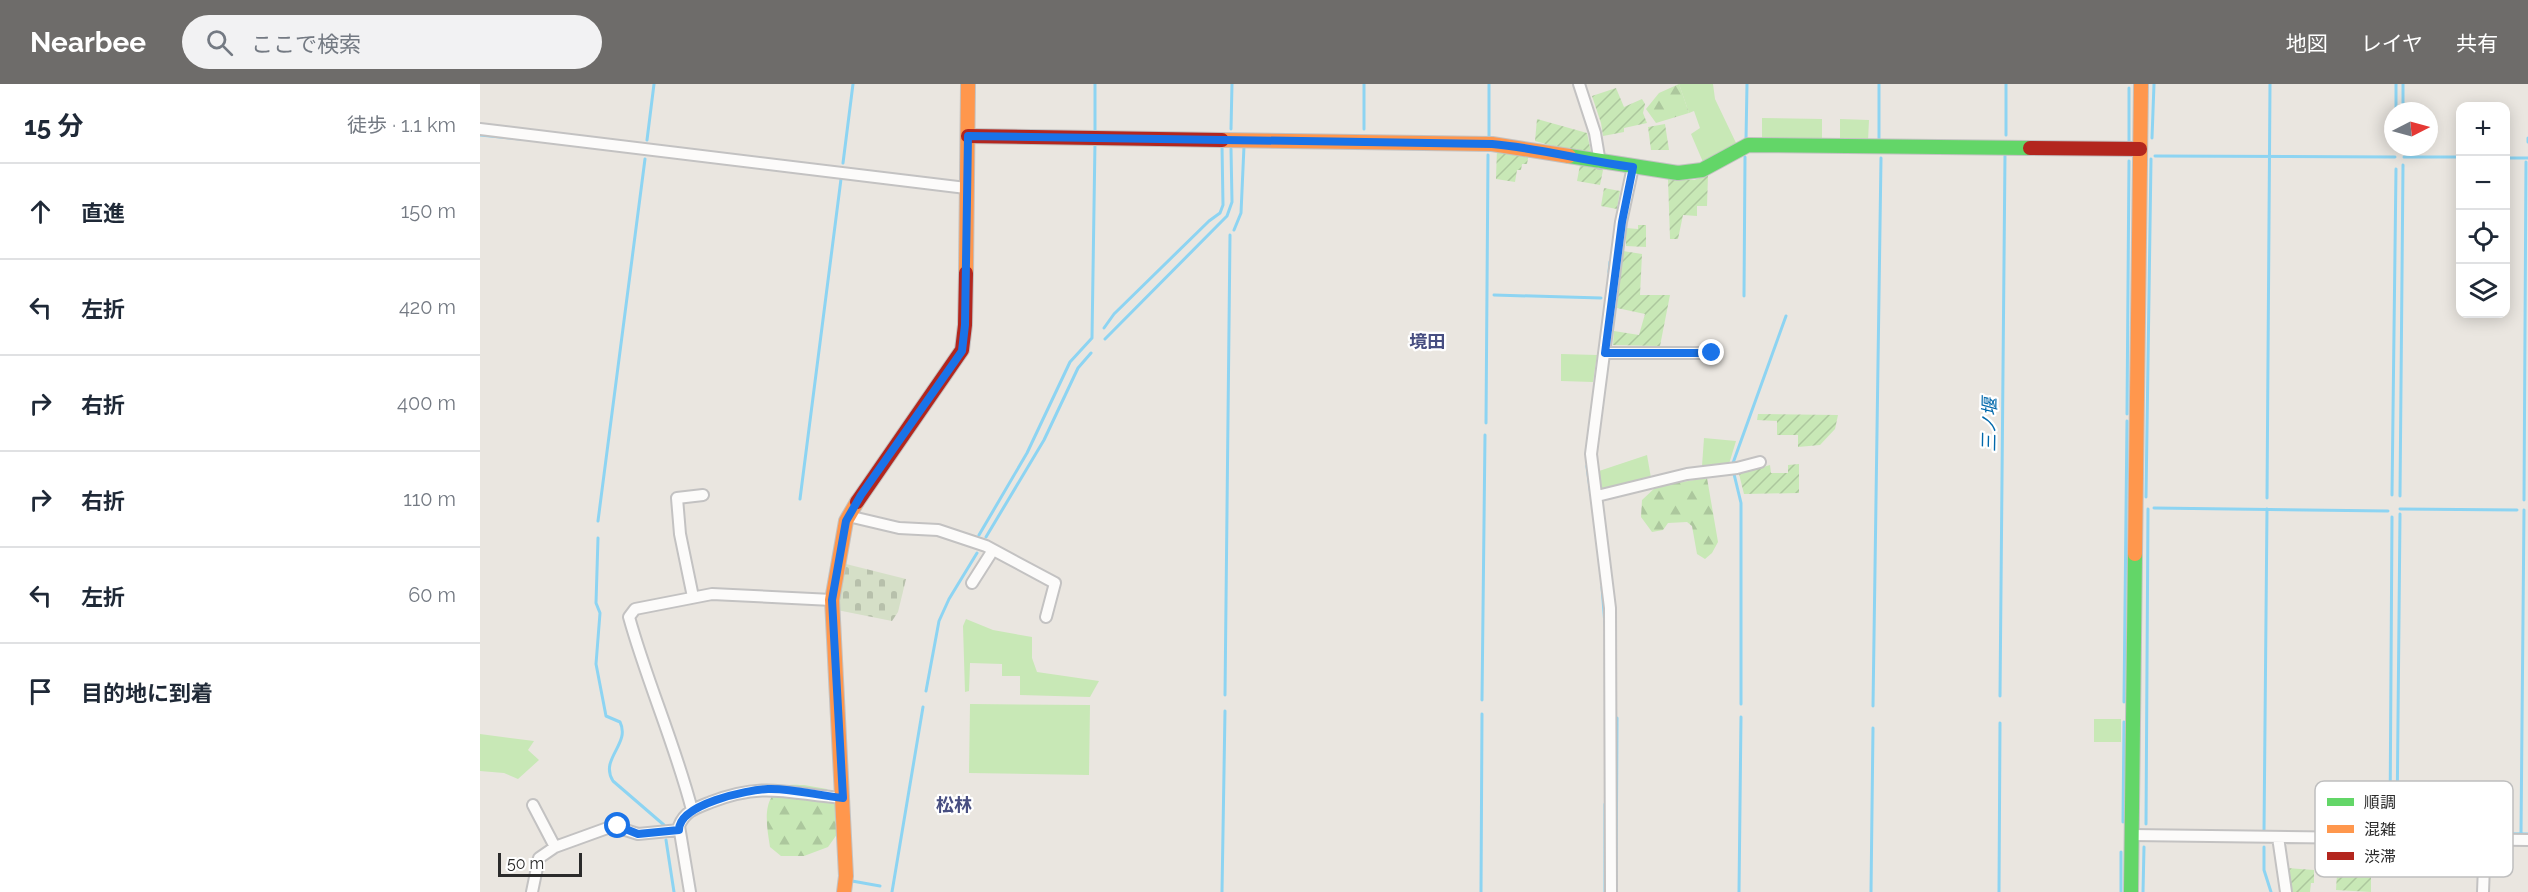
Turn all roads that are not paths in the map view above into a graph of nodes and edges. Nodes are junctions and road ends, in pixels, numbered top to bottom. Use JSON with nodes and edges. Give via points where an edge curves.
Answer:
{"nodes":[{"id":1,"x":968,"y":84,"type":"edge"},
{"id":2,"x":1578,"y":84,"type":"edge"},
{"id":3,"x":2141,"y":84,"type":"edge"},
{"id":4,"x":480,"y":129,"type":"edge"},
{"id":5,"x":968,"y":136,"type":"junction"},
{"id":6,"x":2140,"y":149,"type":"junction"},
{"id":7,"x":1600,"y":163,"type":"junction"},
{"id":8,"x":1633,"y":167,"type":"junction"},
{"id":9,"x":966,"y":188,"type":"junction"},
{"id":10,"x":1605,"y":353,"type":"junction"},
{"id":11,"x":1717,"y":353,"type":"dead end"},
{"id":12,"x":1760,"y":462,"type":"dead end"},
{"id":13,"x":703,"y":495,"type":"dead end"},
{"id":14,"x":1597,"y":496,"type":"junction"},
{"id":15,"x":848,"y":516,"type":"junction"},
{"id":16,"x":993,"y":550,"type":"junction"},
{"id":17,"x":972,"y":583,"type":"dead end"},
{"id":18,"x":693,"y":597,"type":"junction"},
{"id":19,"x":832,"y":600,"type":"junction"},
{"id":20,"x":1046,"y":616,"type":"dead end"},
{"id":21,"x":843,"y":798,"type":"junction"},
{"id":22,"x":533,"y":805,"type":"dead end"},
{"id":23,"x":692,"y":810,"type":"junction"},
{"id":24,"x":679,"y":830,"type":"junction"},
{"id":25,"x":2132,"y":835,"type":"junction"},
{"id":26,"x":2278,"y":837,"type":"junction"},
{"id":27,"x":2315,"y":838,"type":"edge"},
{"id":28,"x":555,"y":847,"type":"junction"},
{"id":29,"x":2484,"y":877,"type":"edge"},
{"id":30,"x":532,"y":892,"type":"edge"},
{"id":31,"x":690,"y":892,"type":"edge"},
{"id":32,"x":844,"y":892,"type":"edge"},
{"id":33,"x":1611,"y":892,"type":"edge"},
{"id":34,"x":2130,"y":892,"type":"edge"},
{"id":35,"x":2286,"y":892,"type":"edge"},
{"id":36,"x":2483,"y":892,"type":"edge"}],
"edges":[{"from":1,"to":5,"type":"street"},
{"from":2,"to":7,"type":"street","via":[[1595,133]]},
{"from":3,"to":6,"type":"street"},
{"from":4,"to":9,"type":"street"},
{"from":5,"to":7,"type":"street","via":[[1492,144]]},
{"from":5,"to":9,"type":"street"},
{"from":6,"to":8,"type":"street","via":[[1748,145],[1694,172]]},
{"from":6,"to":25,"type":"street"},
{"from":7,"to":8,"type":"street"},
{"from":8,"to":10,"type":"street"},
{"from":9,"to":15,"type":"street","via":[[962,351]]},
{"from":10,"to":11,"type":"street"},
{"from":10,"to":14,"type":"street","via":[[1591,454]]},
{"from":12,"to":14,"type":"street","via":[[1687,474]]},
{"from":13,"to":18,"type":"street","via":[[677,498]]},
{"from":14,"to":33,"type":"street","via":[[1611,619]]},
{"from":15,"to":16,"type":"street","via":[[899,528],[938,530]]},
{"from":15,"to":19,"type":"street"},
{"from":16,"to":17,"type":"street"},
{"from":16,"to":20,"type":"street","via":[[1056,584]]},
{"from":18,"to":19,"type":"street","via":[[734,594]]},
{"from":18,"to":23,"type":"street","via":[[635,609],[629,617]]},
{"from":19,"to":21,"type":"street"},
{"from":21,"to":23,"type":"street","via":[[750,790]]},
{"from":21,"to":32,"type":"street"},
{"from":22,"to":28,"type":"street"},
{"from":23,"to":24,"type":"street","via":[[682,818]]},
{"from":24,"to":28,"type":"street","via":[[638,834],[613,826]]},
{"from":24,"to":31,"type":"street"},
{"from":25,"to":26,"type":"street"},
{"from":25,"to":34,"type":"street"},
{"from":26,"to":27,"type":"street"},
{"from":26,"to":35,"type":"street"},
{"from":28,"to":30,"type":"street","via":[[539,858]]},
{"from":29,"to":36,"type":"street"}]}
